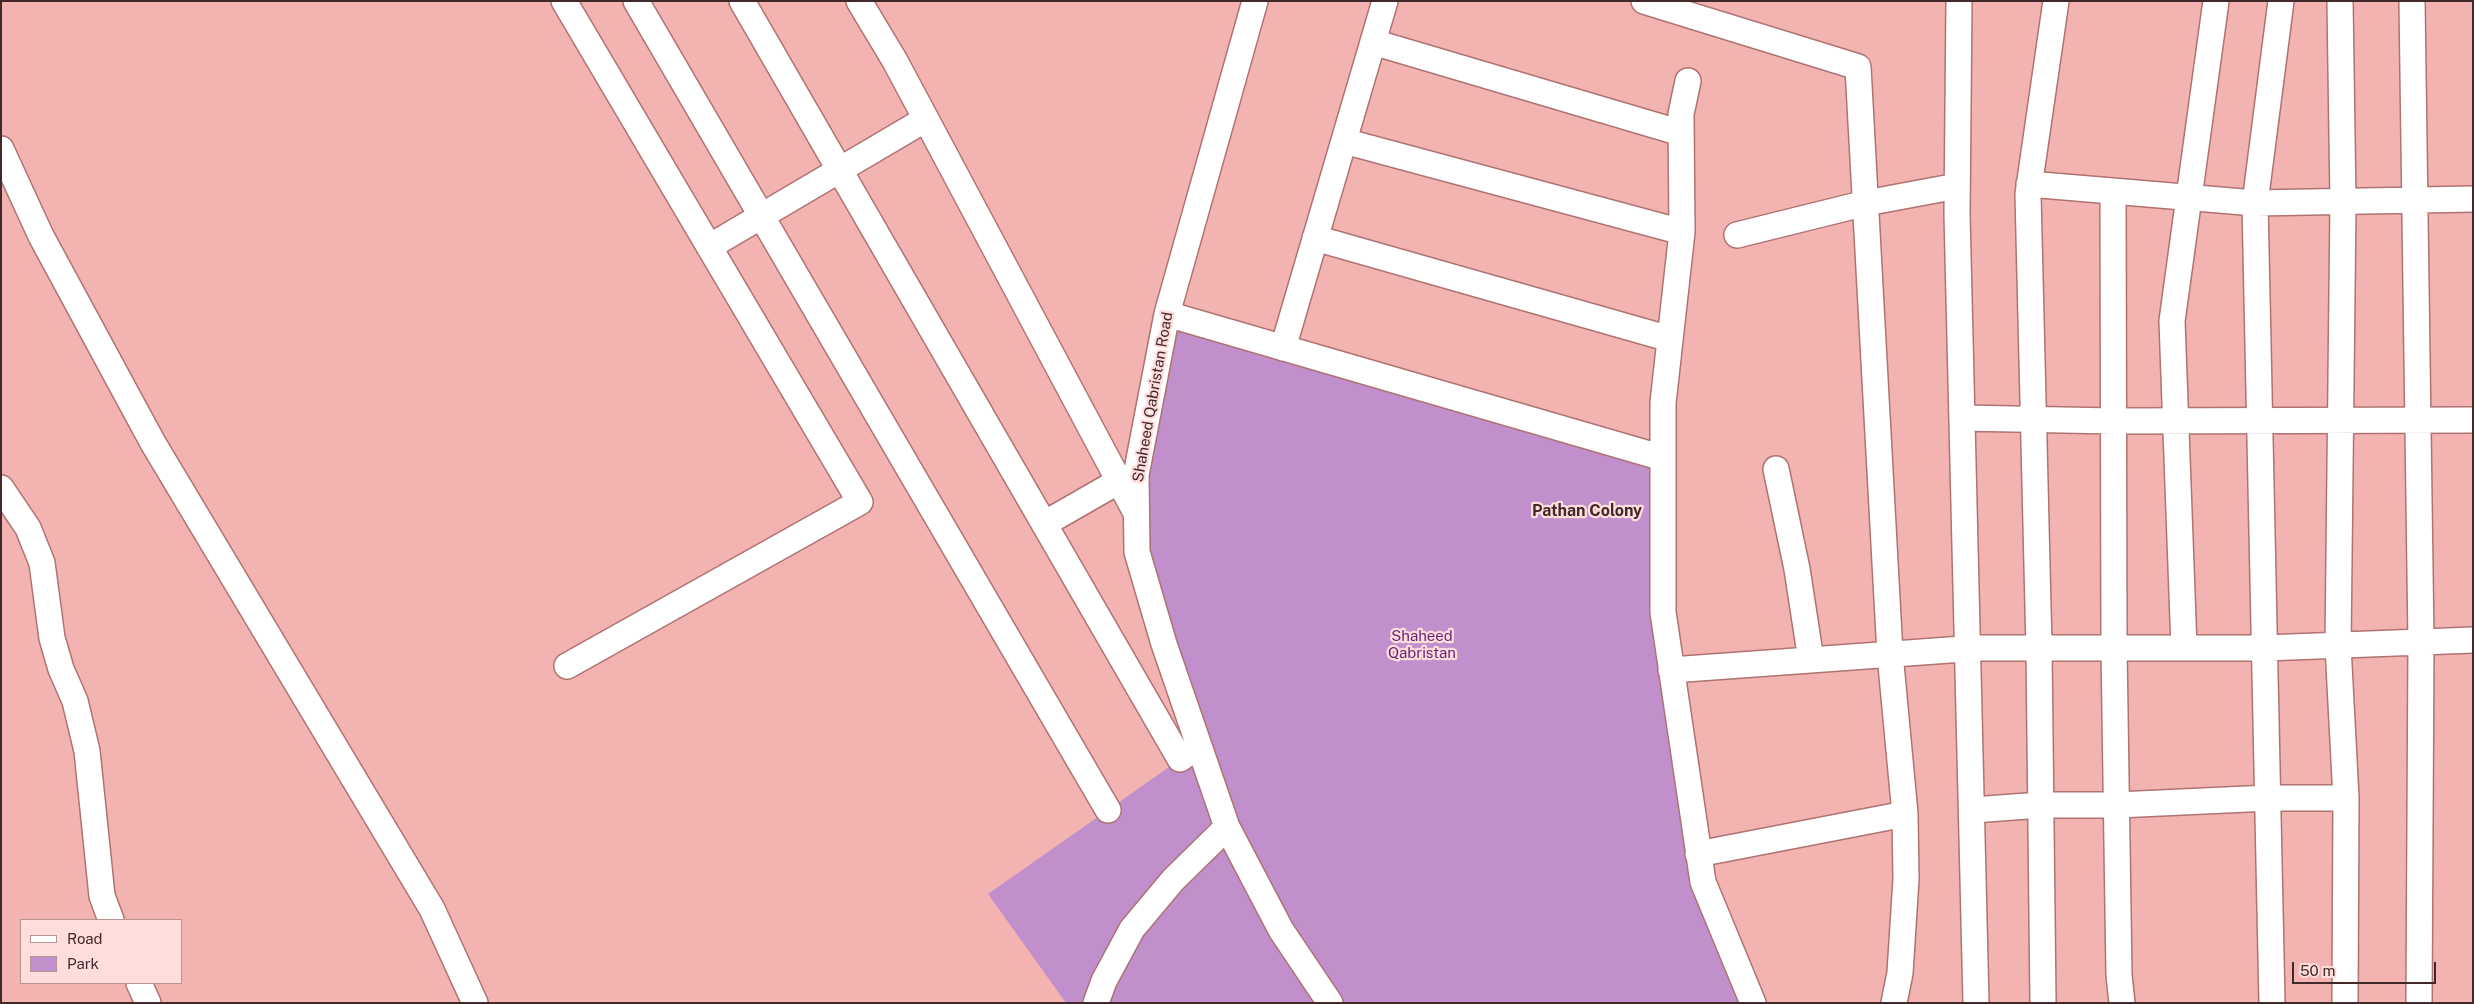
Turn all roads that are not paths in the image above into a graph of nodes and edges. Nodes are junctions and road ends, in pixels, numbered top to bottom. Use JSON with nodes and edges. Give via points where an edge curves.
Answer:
{"nodes":[{"id":1,"x":564,"y":1,"type":"edge"},
{"id":2,"x":636,"y":1,"type":"edge"},
{"id":3,"x":742,"y":1,"type":"edge"},
{"id":4,"x":859,"y":1,"type":"edge"},
{"id":5,"x":1385,"y":1,"type":"edge"},
{"id":6,"x":1644,"y":1,"type":"edge"},
{"id":7,"x":1959,"y":1,"type":"edge"},
{"id":8,"x":2056,"y":1,"type":"edge"},
{"id":9,"x":2216,"y":1,"type":"edge"},
{"id":10,"x":2281,"y":1,"type":"edge"},
{"id":11,"x":2340,"y":1,"type":"edge"},
{"id":12,"x":2412,"y":1,"type":"edge"},
{"id":13,"x":1250,"y":3,"type":"edge"},
{"id":14,"x":1373,"y":42,"type":"junction"},
{"id":15,"x":1688,"y":81,"type":"dead end"},
{"id":16,"x":926,"y":119,"type":"junction"},
{"id":17,"x":1680,"y":133,"type":"junction"},
{"id":18,"x":1344,"y":141,"type":"junction"},
{"id":19,"x":1,"y":149,"type":"edge"},
{"id":20,"x":839,"y":170,"type":"junction"},
{"id":21,"x":2029,"y":184,"type":"junction"},
{"id":22,"x":1957,"y":186,"type":"junction"},
{"id":23,"x":2113,"y":191,"type":"junction"},
{"id":24,"x":2189,"y":198,"type":"junction"},
{"id":25,"x":2415,"y":199,"type":"junction"},
{"id":26,"x":2473,"y":199,"type":"edge"},
{"id":27,"x":1866,"y":203,"type":"junction"},
{"id":28,"x":2255,"y":203,"type":"junction"},
{"id":29,"x":2343,"y":203,"type":"junction"},
{"id":30,"x":762,"y":216,"type":"junction"},
{"id":31,"x":1682,"y":232,"type":"junction"},
{"id":32,"x":1737,"y":234,"type":"dead end"},
{"id":33,"x":1315,"y":238,"type":"junction"},
{"id":34,"x":709,"y":247,"type":"junction"},
{"id":35,"x":1167,"y":314,"type":"junction"},
{"id":36,"x":1670,"y":339,"type":"junction"},
{"id":37,"x":1283,"y":348,"type":"junction"},
{"id":38,"x":1963,"y":418,"type":"junction"},
{"id":39,"x":2033,"y":420,"type":"junction"},
{"id":40,"x":2418,"y":420,"type":"junction"},
{"id":41,"x":2473,"y":420,"type":"edge"},
{"id":42,"x":2113,"y":421,"type":"junction"},
{"id":43,"x":2175,"y":421,"type":"junction"},
{"id":44,"x":2260,"y":421,"type":"junction"},
{"id":45,"x":2340,"y":421,"type":"junction"},
{"id":46,"x":1664,"y":458,"type":"junction"},
{"id":47,"x":1776,"y":468,"type":"dead end"},
{"id":48,"x":1119,"y":481,"type":"junction"},
{"id":49,"x":1,"y":488,"type":"edge"},
{"id":50,"x":1137,"y":514,"type":"junction"},
{"id":51,"x":1044,"y":524,"type":"junction"},
{"id":52,"x":2473,"y":640,"type":"edge"},
{"id":53,"x":2421,"y":642,"type":"junction"},
{"id":54,"x":2338,"y":646,"type":"junction"},
{"id":55,"x":2039,"y":648,"type":"junction"},
{"id":56,"x":2114,"y":648,"type":"junction"},
{"id":57,"x":2184,"y":648,"type":"junction"},
{"id":58,"x":2265,"y":648,"type":"junction"},
{"id":59,"x":1969,"y":649,"type":"junction"},
{"id":60,"x":1890,"y":654,"type":"junction"},
{"id":61,"x":1811,"y":660,"type":"junction"},
{"id":62,"x":567,"y":666,"type":"dead end"},
{"id":63,"x":1671,"y":670,"type":"junction"},
{"id":64,"x":1199,"y":746,"type":"junction"},
{"id":65,"x":2269,"y":798,"type":"junction"},
{"id":66,"x":2346,"y":798,"type":"junction"},
{"id":67,"x":2041,"y":805,"type":"junction"},
{"id":68,"x":2117,"y":805,"type":"junction"},
{"id":69,"x":1108,"y":810,"type":"dead end"},
{"id":70,"x":1972,"y":810,"type":"junction"},
{"id":71,"x":1905,"y":814,"type":"junction"},
{"id":72,"x":1227,"y":827,"type":"junction"},
{"id":73,"x":1698,"y":854,"type":"junction"},
{"id":74,"x":111,"y":919,"type":"edge"},
{"id":75,"x":139,"y":984,"type":"edge"},
{"id":76,"x":148,"y":1003,"type":"edge"},
{"id":77,"x":475,"y":1003,"type":"edge"},
{"id":78,"x":1096,"y":1003,"type":"edge"},
{"id":79,"x":1330,"y":1003,"type":"edge"},
{"id":80,"x":1753,"y":1003,"type":"edge"},
{"id":81,"x":1894,"y":1003,"type":"edge"},
{"id":82,"x":1976,"y":1003,"type":"edge"},
{"id":83,"x":2043,"y":1003,"type":"edge"},
{"id":84,"x":2122,"y":1003,"type":"edge"},
{"id":85,"x":2272,"y":1003,"type":"edge"},
{"id":86,"x":2345,"y":1003,"type":"edge"},
{"id":87,"x":2419,"y":1003,"type":"edge"}],
"edges":[{"from":1,"to":34,"type":"street"},
{"from":2,"to":30,"type":"street"},
{"from":3,"to":20,"type":"street"},
{"from":4,"to":16,"type":"street"},
{"from":5,"to":14,"type":"street"},
{"from":6,"to":27,"type":"street","via":[[1858,67]]},
{"from":7,"to":22,"type":"street"},
{"from":8,"to":21,"type":"street"},
{"from":9,"to":24,"type":"street"},
{"from":10,"to":28,"type":"street"},
{"from":11,"to":29,"type":"street"},
{"from":12,"to":25,"type":"street"},
{"from":13,"to":35,"type":"street","name":"Shaheed Qabristan Road"},
{"from":14,"to":17,"type":"street"},
{"from":14,"to":18,"type":"street"},
{"from":15,"to":17,"type":"street"},
{"from":16,"to":20,"type":"street"},
{"from":16,"to":48,"type":"street"},
{"from":17,"to":31,"type":"street"},
{"from":18,"to":31,"type":"street"},
{"from":18,"to":33,"type":"street"},
{"from":19,"to":77,"type":"street","via":[[40,236],[153,443],[432,908]]},
{"from":20,"to":30,"type":"street"},
{"from":20,"to":51,"type":"street"},
{"from":21,"to":23,"type":"street"},
{"from":21,"to":39,"type":"street"},
{"from":22,"to":27,"type":"street"},
{"from":22,"to":38,"type":"street"},
{"from":23,"to":24,"type":"street"},
{"from":23,"to":42,"type":"street"},
{"from":24,"to":28,"type":"street"},
{"from":24,"to":43,"type":"street","via":[[2172,321]]},
{"from":25,"to":26,"type":"street"},
{"from":25,"to":29,"type":"street"},
{"from":25,"to":40,"type":"street"},
{"from":27,"to":32,"type":"street"},
{"from":27,"to":60,"type":"street"},
{"from":28,"to":29,"type":"street"},
{"from":28,"to":44,"type":"street"},
{"from":29,"to":45,"type":"street"},
{"from":30,"to":34,"type":"street"},
{"from":30,"to":69,"type":"street"},
{"from":31,"to":36,"type":"street"},
{"from":33,"to":36,"type":"street"},
{"from":33,"to":37,"type":"street"},
{"from":34,"to":62,"type":"street","via":[[860,502]]},
{"from":35,"to":37,"type":"street"},
{"from":35,"to":50,"type":"street","name":"Shaheed Qabristan Road","via":[[1136,475]]},
{"from":36,"to":46,"type":"street","via":[[1663,403]]},
{"from":37,"to":46,"type":"street"},
{"from":38,"to":39,"type":"street"},
{"from":38,"to":59,"type":"street"},
{"from":39,"to":42,"type":"street"},
{"from":39,"to":55,"type":"street"},
{"from":40,"to":41,"type":"street"},
{"from":40,"to":45,"type":"street"},
{"from":40,"to":53,"type":"street"},
{"from":42,"to":43,"type":"street"},
{"from":42,"to":56,"type":"street"},
{"from":43,"to":44,"type":"street"},
{"from":43,"to":57,"type":"street"},
{"from":44,"to":45,"type":"street"},
{"from":44,"to":58,"type":"street"},
{"from":45,"to":54,"type":"street"},
{"from":46,"to":63,"type":"street","via":[[1663,612]]},
{"from":47,"to":61,"type":"street","via":[[1797,569]]},
{"from":48,"to":50,"type":"street"},
{"from":48,"to":51,"type":"street"},
{"from":49,"to":74,"type":"street","via":[[28,528],[42,564],[52,638],[75,701],[88,751],[102,896]]},
{"from":50,"to":64,"type":"street","name":"Shaheed Qabristan Road","via":[[1137,552]]},
{"from":51,"to":64,"type":"street","via":[[1180,759]]},
{"from":52,"to":53,"type":"street"},
{"from":53,"to":54,"type":"street"},
{"from":53,"to":87,"type":"street"},
{"from":54,"to":58,"type":"street"},
{"from":54,"to":66,"type":"street"},
{"from":55,"to":56,"type":"street"},
{"from":55,"to":59,"type":"street"},
{"from":55,"to":67,"type":"street"},
{"from":56,"to":57,"type":"street"},
{"from":56,"to":68,"type":"street"},
{"from":57,"to":58,"type":"street"},
{"from":58,"to":65,"type":"street"},
{"from":59,"to":60,"type":"street"},
{"from":59,"to":70,"type":"street"},
{"from":60,"to":61,"type":"street"},
{"from":60,"to":71,"type":"street"},
{"from":61,"to":63,"type":"street"},
{"from":63,"to":73,"type":"street"},
{"from":64,"to":72,"type":"street","name":"Shaheed Qabristan Road"},
{"from":65,"to":66,"type":"street"},
{"from":65,"to":68,"type":"street"},
{"from":65,"to":85,"type":"street"},
{"from":66,"to":86,"type":"street"},
{"from":67,"to":68,"type":"street"},
{"from":67,"to":70,"type":"street"},
{"from":67,"to":83,"type":"street"},
{"from":68,"to":84,"type":"street"},
{"from":70,"to":82,"type":"street"},
{"from":71,"to":73,"type":"street"},
{"from":71,"to":81,"type":"street","via":[[1906,879],[1900,973]]},
{"from":72,"to":78,"type":"street","via":[[1173,880],[1132,929]]},
{"from":72,"to":79,"type":"street","name":"Shaheed Qabristan Road","via":[[1281,930]]},
{"from":73,"to":80,"type":"street","via":[[1703,882]]},
{"from":75,"to":76,"type":"street"}]}
